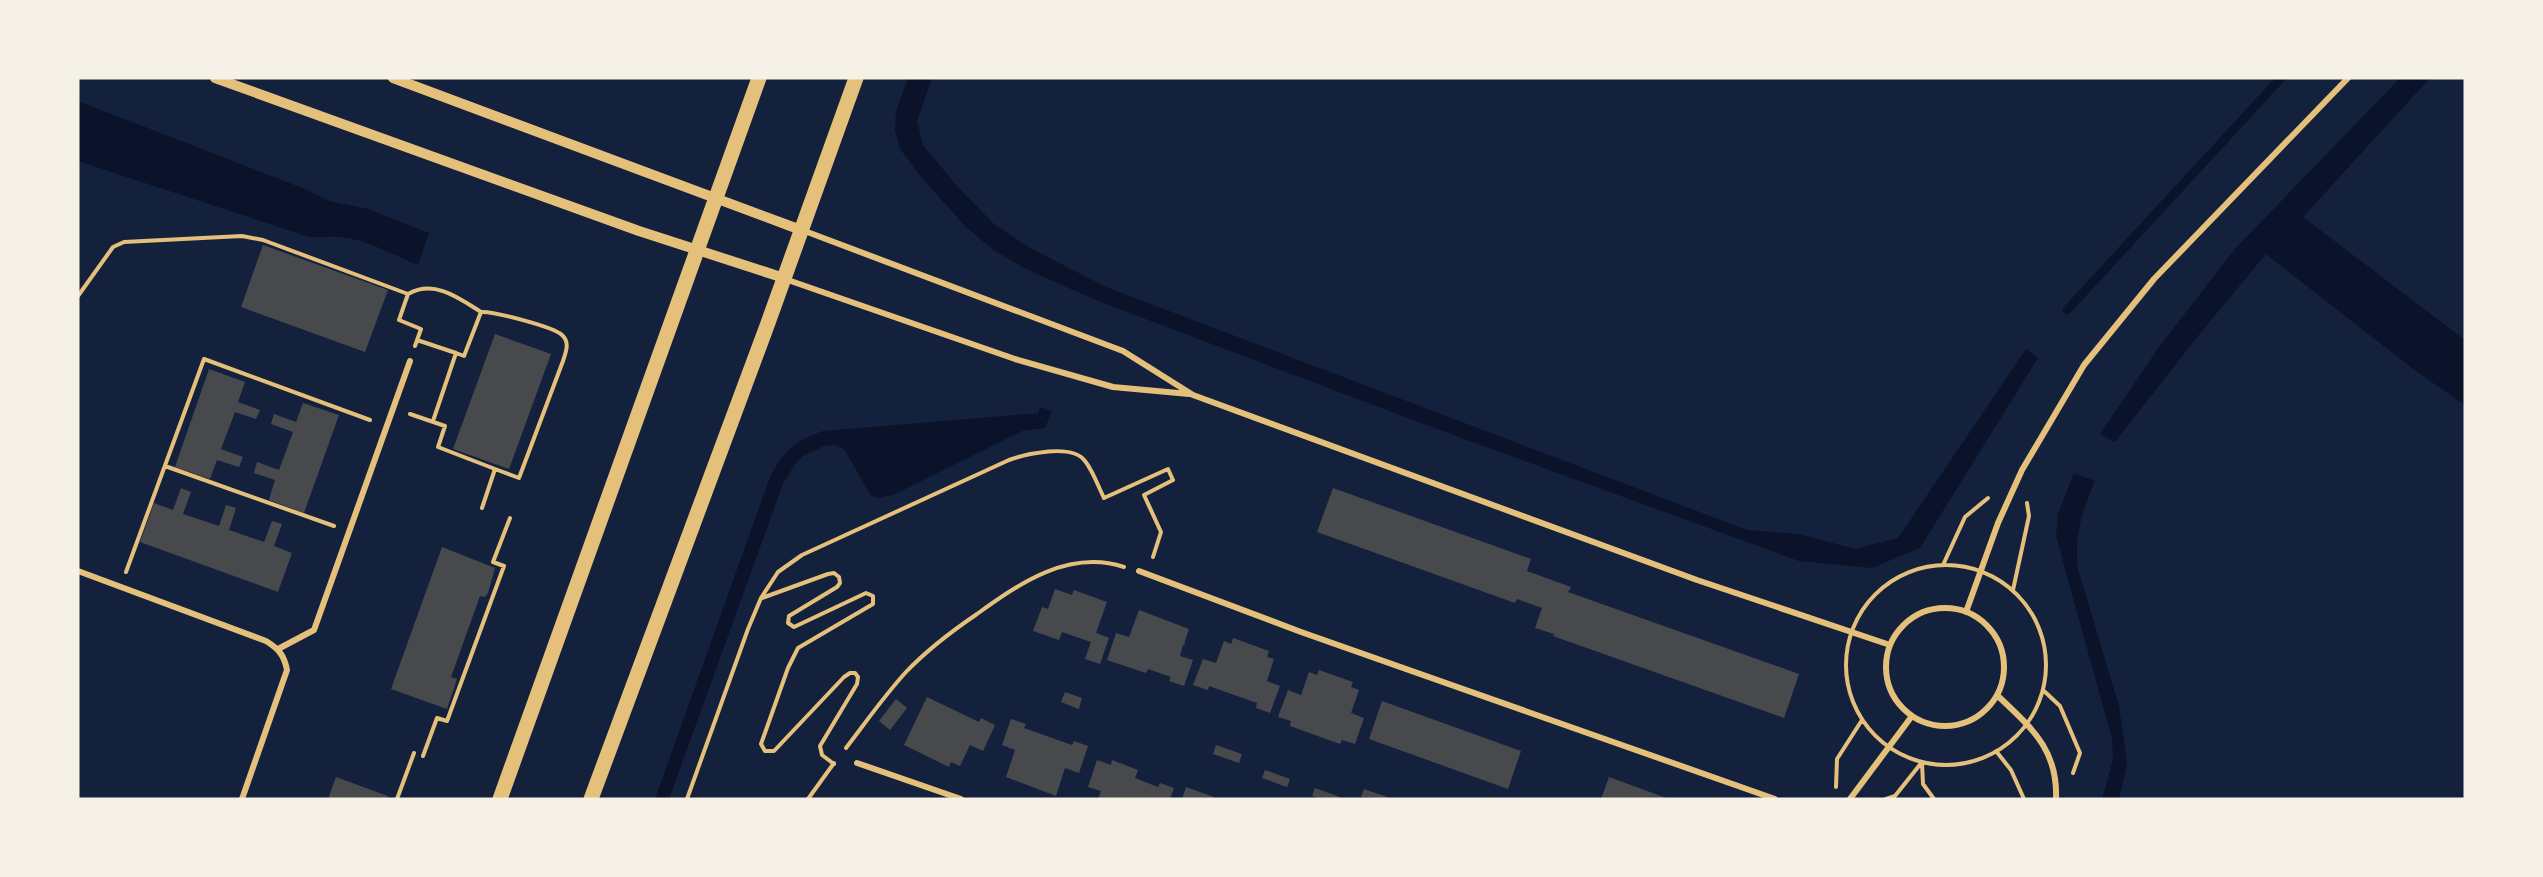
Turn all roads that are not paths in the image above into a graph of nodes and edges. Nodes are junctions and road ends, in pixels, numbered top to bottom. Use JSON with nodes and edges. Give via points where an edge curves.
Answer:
{"nodes":[{"id":1,"x":215,"y":78,"type":"edge"},
{"id":2,"x":393,"y":78,"type":"edge"},
{"id":3,"x":759,"y":78,"type":"edge"},
{"id":4,"x":856,"y":78,"type":"edge"},
{"id":5,"x":2348,"y":78,"type":"edge"},
{"id":6,"x":715,"y":198,"type":"junction"},
{"id":7,"x":801,"y":230,"type":"junction"},
{"id":8,"x":697,"y":251,"type":"junction"},
{"id":9,"x":784,"y":278,"type":"junction"},
{"id":10,"x":410,"y":361,"type":"road end"},
{"id":11,"x":1193,"y":394,"type":"junction"},
{"id":12,"x":78,"y":571,"type":"edge"},
{"id":13,"x":1143,"y":573,"type":"road end"},
{"id":14,"x":1966,"y":612,"type":"junction"},
{"id":15,"x":1890,"y":645,"type":"junction"},
{"id":16,"x":278,"y":649,"type":"junction"},
{"id":17,"x":1997,"y":695,"type":"junction"},
{"id":18,"x":1912,"y":716,"type":"junction"},
{"id":19,"x":857,"y":763,"type":"dead end"},
{"id":20,"x":242,"y":799,"type":"edge"},
{"id":21,"x":500,"y":799,"type":"edge"},
{"id":22,"x":591,"y":799,"type":"edge"},
{"id":23,"x":961,"y":799,"type":"edge"},
{"id":24,"x":1775,"y":799,"type":"edge"},
{"id":25,"x":1850,"y":799,"type":"edge"},
{"id":26,"x":2056,"y":799,"type":"edge"}],
"edges":[{"from":1,"to":8,"type":"street"},
{"from":2,"to":6,"type":"street"},
{"from":3,"to":6,"type":"main road"},
{"from":4,"to":7,"type":"main road"},
{"from":5,"to":14,"type":"street","via":[[2131,305],[2084,365],[2022,470]]},
{"from":6,"to":7,"type":"street"},
{"from":6,"to":8,"type":"main road"},
{"from":7,"to":9,"type":"main road"},
{"from":7,"to":11,"type":"street","via":[[1123,351]]},
{"from":8,"to":9,"type":"street"},
{"from":8,"to":21,"type":"main road"},
{"from":9,"to":11,"type":"street","via":[[1015,359],[1113,387]]},
{"from":9,"to":22,"type":"main road"},
{"from":10,"to":16,"type":"street","via":[[314,630]]},
{"from":11,"to":15,"type":"street","via":[[1697,580]]},
{"from":12,"to":16,"type":"street","via":[[266,641]]},
{"from":13,"to":24,"type":"street"},
{"from":14,"to":15,"type":"street","via":[[1948,608],[1913,617],[1899,629]]},
{"from":14,"to":17,"type":"street","via":[[1987,626],[2000,647],[2004,671]]},
{"from":15,"to":18,"type":"street","via":[[1886,658],[1888,684],[1902,708]]},
{"from":16,"to":20,"type":"street","via":[[287,670]]},
{"from":17,"to":18,"type":"street","via":[[1974,718],[1959,724],[1943,726]]},
{"from":17,"to":26,"type":"street","via":[[2043,742],[2054,771]]},
{"from":18,"to":25,"type":"street"},
{"from":19,"to":23,"type":"street"}]}
